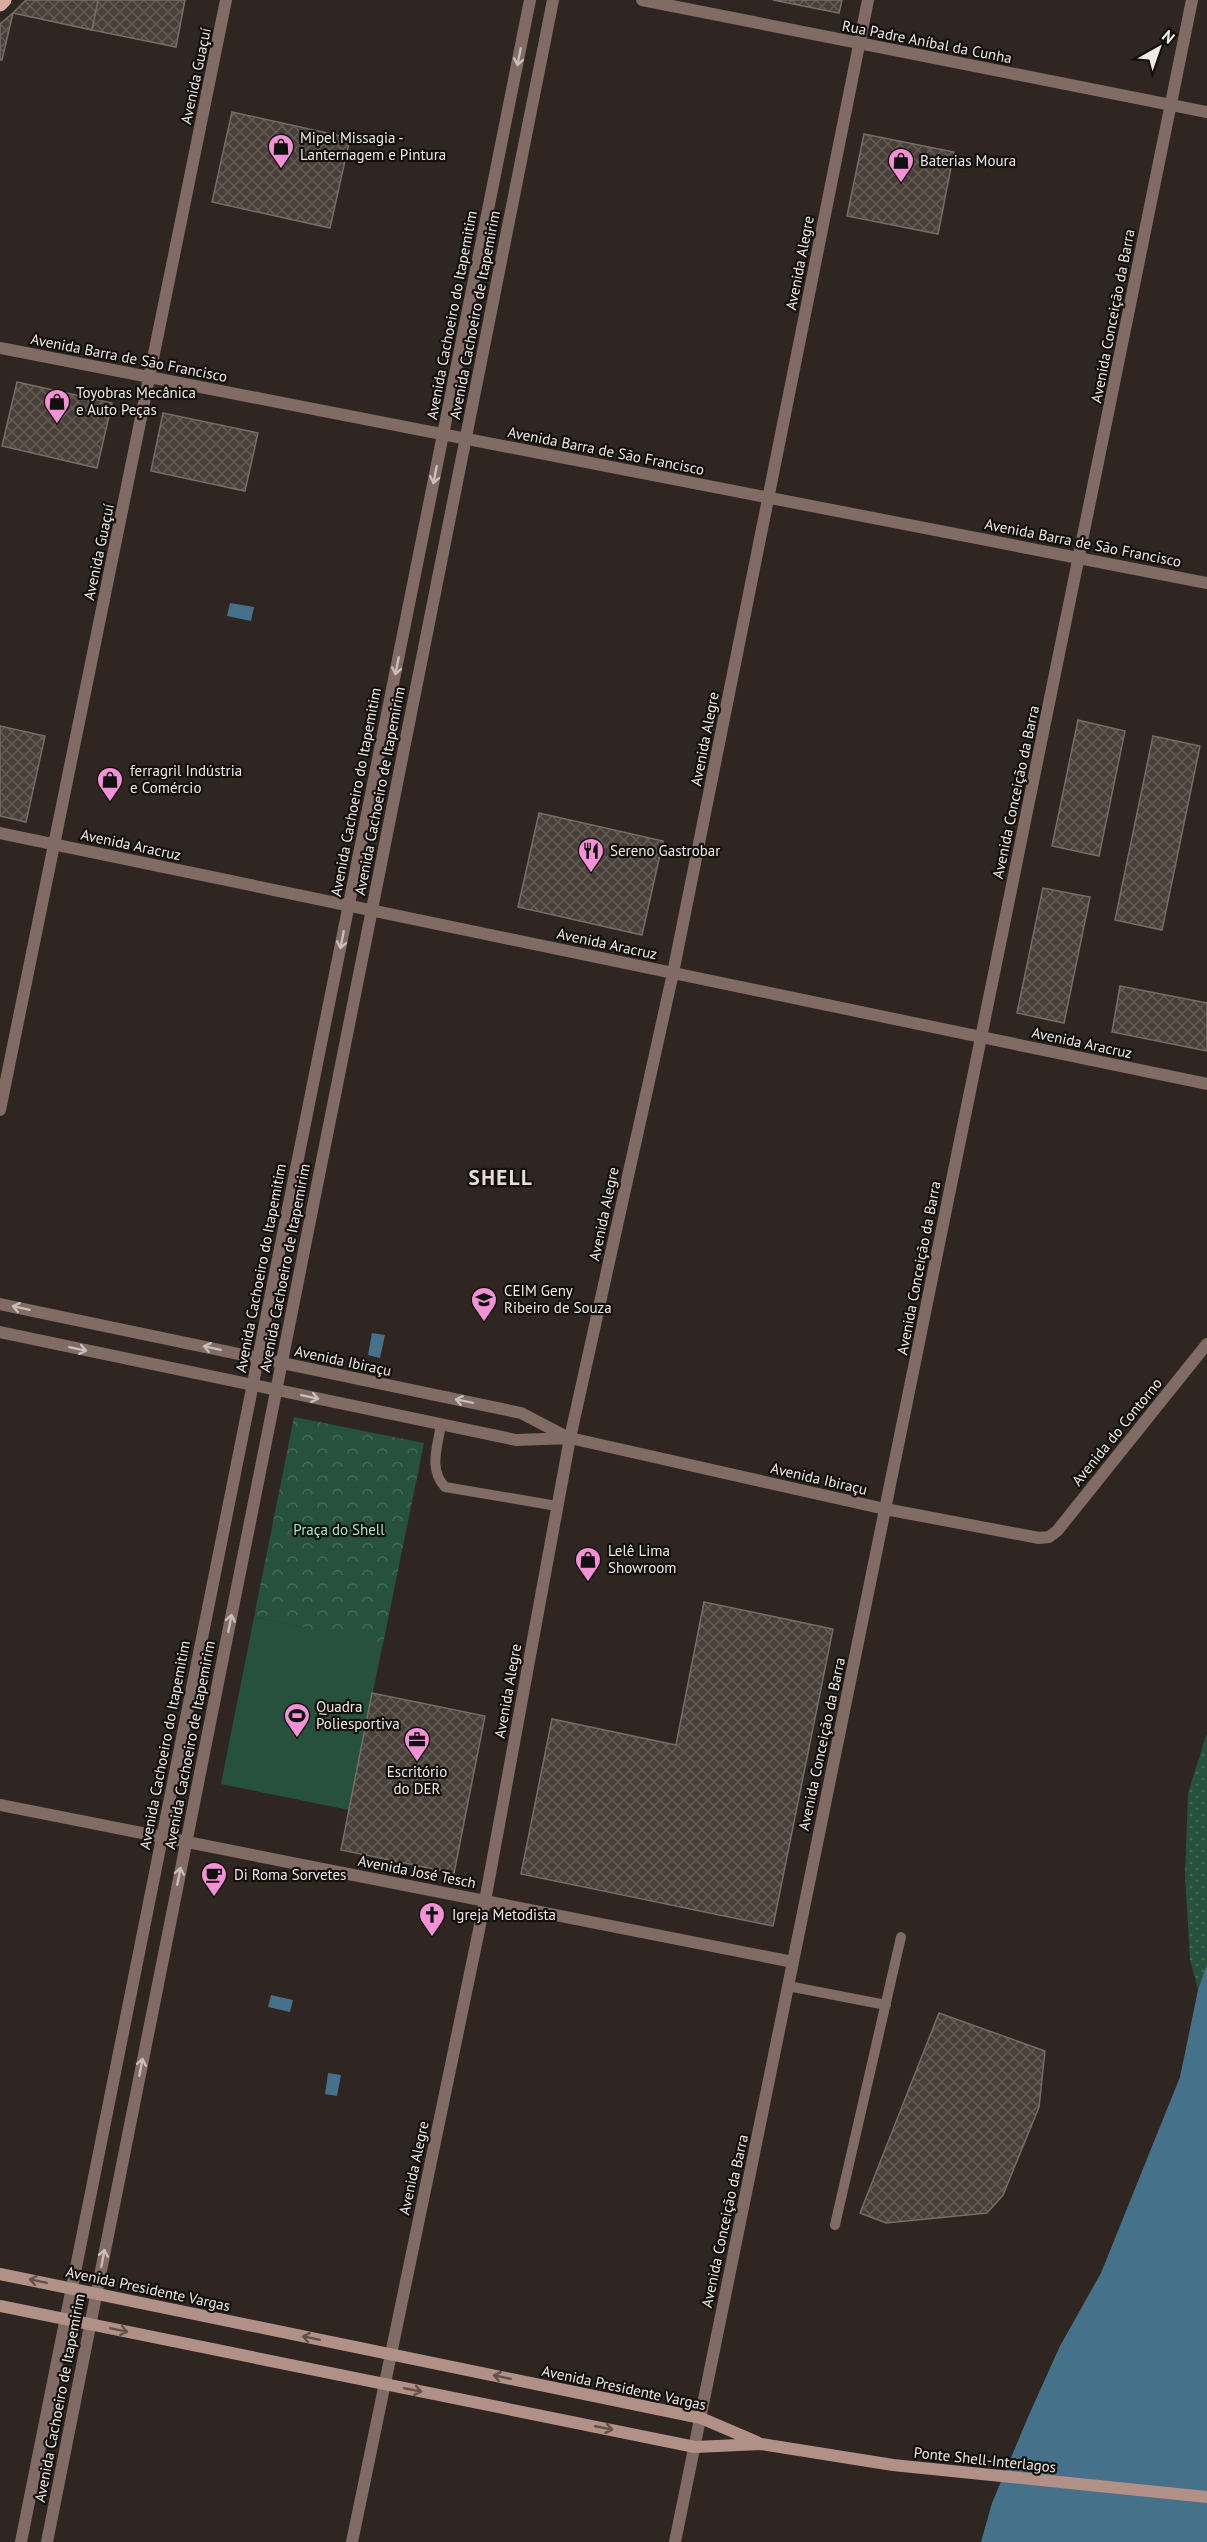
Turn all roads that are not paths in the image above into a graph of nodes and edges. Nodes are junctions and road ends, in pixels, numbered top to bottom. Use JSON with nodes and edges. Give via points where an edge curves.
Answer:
{"nodes":[{"id":1,"x":4,"y":0,"type":"edge"},
{"id":2,"x":226,"y":0,"type":"edge"},
{"id":3,"x":530,"y":0,"type":"edge"},
{"id":4,"x":553,"y":0,"type":"edge"},
{"id":5,"x":642,"y":0,"type":"edge"},
{"id":6,"x":868,"y":0,"type":"edge"},
{"id":7,"x":1192,"y":0,"type":"edge"},
{"id":8,"x":0,"y":4,"type":"edge"},
{"id":9,"x":859,"y":43,"type":"junction"},
{"id":10,"x":1171,"y":105,"type":"junction"},
{"id":11,"x":1207,"y":112,"type":"edge"},
{"id":12,"x":0,"y":348,"type":"edge"},
{"id":13,"x":150,"y":377,"type":"junction"},
{"id":14,"x":443,"y":434,"type":"junction"},
{"id":15,"x":465,"y":438,"type":"junction"},
{"id":16,"x":769,"y":498,"type":"junction"},
{"id":17,"x":1079,"y":558,"type":"junction"},
{"id":18,"x":1207,"y":583,"type":"edge"},
{"id":19,"x":0,"y":833,"type":"edge"},
{"id":20,"x":54,"y":844,"type":"junction"},
{"id":21,"x":349,"y":905,"type":"junction"},
{"id":22,"x":372,"y":910,"type":"junction"},
{"id":23,"x":673,"y":973,"type":"junction"},
{"id":24,"x":981,"y":1037,"type":"junction"},
{"id":25,"x":1207,"y":1084,"type":"edge"},
{"id":26,"x":0,"y":1110,"type":"edge"},
{"id":27,"x":0,"y":1304,"type":"edge"},
{"id":28,"x":0,"y":1332,"type":"edge"},
{"id":29,"x":1207,"y":1344,"type":"edge"},
{"id":30,"x":258,"y":1358,"type":"junction"},
{"id":31,"x":282,"y":1363,"type":"junction"},
{"id":32,"x":253,"y":1385,"type":"junction"},
{"id":33,"x":276,"y":1390,"type":"junction"},
{"id":34,"x":441,"y":1424,"type":"junction"},
{"id":35,"x":570,"y":1438,"type":"junction"},
{"id":36,"x":557,"y":1506,"type":"junction"},
{"id":37,"x":885,"y":1509,"type":"junction"},
{"id":38,"x":1049,"y":1537,"type":"joint"},
{"id":39,"x":0,"y":1805,"type":"edge"},
{"id":40,"x":162,"y":1837,"type":"junction"},
{"id":41,"x":186,"y":1842,"type":"junction"},
{"id":42,"x":485,"y":1901,"type":"junction"},
{"id":43,"x":901,"y":1937,"type":"dead end"},
{"id":44,"x":793,"y":1962,"type":"junction"},
{"id":45,"x":788,"y":1986,"type":"junction"},
{"id":46,"x":886,"y":2005,"type":"junction"},
{"id":47,"x":835,"y":2225,"type":"dead end"},
{"id":48,"x":0,"y":2274,"type":"edge"},
{"id":49,"x":72,"y":2288,"type":"junction"},
{"id":50,"x":96,"y":2294,"type":"junction"},
{"id":51,"x":0,"y":2306,"type":"edge"},
{"id":52,"x":65,"y":2319,"type":"junction"},
{"id":53,"x":90,"y":2324,"type":"junction"},
{"id":54,"x":391,"y":2354,"type":"junction"},
{"id":55,"x":385,"y":2384,"type":"junction"},
{"id":56,"x":701,"y":2418,"type":"junction"},
{"id":57,"x":761,"y":2444,"type":"junction"},
{"id":58,"x":695,"y":2447,"type":"junction"},
{"id":59,"x":1207,"y":2497,"type":"edge"},
{"id":60,"x":21,"y":2542,"type":"edge"},
{"id":61,"x":47,"y":2542,"type":"edge"},
{"id":62,"x":352,"y":2542,"type":"edge"},
{"id":63,"x":675,"y":2542,"type":"edge"}],
"edges":[{"from":1,"to":8,"type":"main road"},
{"from":2,"to":13,"type":"street","name":"Avenida Guaçuí"},
{"from":3,"to":14,"type":"street","name":"Avenida Cachoeiro do Itapemitim","one_way":true},
{"from":4,"to":15,"type":"street","name":"Avenida Cachoeiro de Itapemirim"},
{"from":5,"to":9,"type":"street","name":"Rua Padre Aníbal da Cunha"},
{"from":6,"to":9,"type":"street","name":"Avenida Alegre"},
{"from":7,"to":10,"type":"street","name":"Avenida Conceição da Barra"},
{"from":9,"to":10,"type":"street","name":"Rua Padre Aníbal da Cunha"},
{"from":9,"to":16,"type":"street","name":"Avenida Alegre"},
{"from":10,"to":11,"type":"street","name":"Rua Padre Aníbal da Cunha"},
{"from":10,"to":17,"type":"street","name":"Avenida Conceição da Barra"},
{"from":12,"to":13,"type":"street","name":"Avenida Barra de São Francisco"},
{"from":13,"to":14,"type":"street","name":"Avenida Barra de São Francisco"},
{"from":13,"to":20,"type":"street","name":"Avenida Guaçuí"},
{"from":14,"to":15,"type":"street","name":"Avenida Barra de São Francisco"},
{"from":14,"to":21,"type":"street","name":"Avenida Cachoeiro do Itapemitim","one_way":true},
{"from":15,"to":16,"type":"street","name":"Avenida Barra de São Francisco"},
{"from":15,"to":22,"type":"street","name":"Avenida Cachoeiro de Itapemirim"},
{"from":16,"to":17,"type":"street","name":"Avenida Barra de São Francisco"},
{"from":16,"to":23,"type":"street","name":"Avenida Alegre"},
{"from":17,"to":18,"type":"street","name":"Avenida Barra de São Francisco"},
{"from":17,"to":24,"type":"street","name":"Avenida Conceição da Barra"},
{"from":19,"to":20,"type":"street","name":"Avenida Aracruz"},
{"from":20,"to":21,"type":"street","name":"Avenida Aracruz"},
{"from":20,"to":26,"type":"street","name":"Avenida Guaçuí"},
{"from":21,"to":22,"type":"street","name":"Avenida Aracruz"},
{"from":21,"to":30,"type":"street","name":"Avenida Cachoeiro do Itapemitim","one_way":true},
{"from":22,"to":23,"type":"street","name":"Avenida Aracruz"},
{"from":22,"to":31,"type":"street","name":"Avenida Cachoeiro de Itapemirim"},
{"from":23,"to":24,"type":"street","name":"Avenida Aracruz"},
{"from":23,"to":35,"type":"street","name":"Avenida Alegre"},
{"from":24,"to":25,"type":"street","name":"Avenida Aracruz"},
{"from":24,"to":37,"type":"street","name":"Avenida Conceição da Barra"},
{"from":30,"to":27,"type":"street","name":"Avenida Ibiraçu","one_way":true},
{"from":28,"to":32,"type":"street","name":"Avenida Ibiraçu","one_way":true},
{"from":29,"to":38,"type":"street","name":"Avenida do Contorno"},
{"from":30,"to":31,"type":"street","name":"Avenida Ibiraçu"},
{"from":30,"to":32,"type":"street","name":"Avenida Cachoeiro do Itapemitim"},
{"from":31,"to":33,"type":"street","name":"Avenida Cachoeiro de Itapemirim"},
{"from":35,"to":31,"type":"street","name":"Avenida Ibiraçu","one_way":true,"via":[[521,1413]]},
{"from":32,"to":33,"type":"street","name":"Avenida Ibiraçu"},
{"from":32,"to":40,"type":"street","name":"Avenida Cachoeiro do Itapemitim"},
{"from":33,"to":34,"type":"street","name":"Avenida Ibiraçu","one_way":true},
{"from":41,"to":33,"type":"street","name":"Avenida Cachoeiro de Itapemirim","one_way":true},
{"from":34,"to":35,"type":"street","name":"Avenida Ibiraçu","via":[[516,1440]]},
{"from":34,"to":36,"type":"lane","via":[[435,1466],[436,1478],[445,1487]]},
{"from":35,"to":36,"type":"street","name":"Avenida Alegre"},
{"from":35,"to":37,"type":"street","name":"Avenida Ibiraçu"},
{"from":36,"to":42,"type":"street","name":"Avenida Alegre"},
{"from":37,"to":38,"type":"street","name":"Avenida Ibiraçu"},
{"from":37,"to":44,"type":"street","name":"Avenida Conceição da Barra"},
{"from":39,"to":40,"type":"street","name":"Avenida José Tesch"},
{"from":40,"to":41,"type":"street","name":"Avenida José Tesch"},
{"from":40,"to":49,"type":"street","name":"Avenida Cachoeiro do Itapemitim"},
{"from":41,"to":42,"type":"street","name":"Avenida José Tesch"},
{"from":50,"to":41,"type":"street","name":"Avenida Cachoeiro de Itapemirim","one_way":true},
{"from":42,"to":44,"type":"street","name":"Avenida José Tesch"},
{"from":42,"to":54,"type":"street","name":"Avenida Alegre"},
{"from":43,"to":46,"type":"lane"},
{"from":44,"to":45,"type":"street","name":"Avenida Conceição da Barra"},
{"from":45,"to":46,"type":"lane"},
{"from":45,"to":56,"type":"street","name":"Avenida Conceição da Barra"},
{"from":46,"to":47,"type":"lane"},
{"from":49,"to":48,"type":"main road","name":"Avenida Presidente Vargas","one_way":true},
{"from":49,"to":50,"type":"main road","name":"Avenida Presidente Vargas"},
{"from":49,"to":52,"type":"street","name":"Avenida Cachoeiro do Itapemitim"},
{"from":50,"to":53,"type":"street","name":"Avenida Cachoeiro de Itapemirim"},
{"from":54,"to":50,"type":"main road","name":"Avenida Presidente Vargas","one_way":true},
{"from":51,"to":52,"type":"main road"},
{"from":52,"to":53,"type":"main road"},
{"from":52,"to":60,"type":"street","name":"Avenida Cachoeiro do Itapemitim"},
{"from":53,"to":55,"type":"main road","one_way":true},
{"from":53,"to":61,"type":"street","name":"Avenida Cachoeiro de Itapemirim"},
{"from":54,"to":55,"type":"street","name":"Avenida Alegre"},
{"from":56,"to":54,"type":"main road","name":"Avenida Presidente Vargas","one_way":true},
{"from":55,"to":58,"type":"main road","one_way":true},
{"from":55,"to":62,"type":"street","name":"Avenida Alegre"},
{"from":56,"to":57,"type":"main road","name":"Avenida Presidente Vargas"},
{"from":56,"to":58,"type":"street","name":"Avenida Conceição da Barra"},
{"from":57,"to":58,"type":"main road"},
{"from":57,"to":59,"type":"main road","name":"Ponte Shell-Interlagos","via":[[893,2466]]},
{"from":58,"to":63,"type":"street","name":"Avenida Conceição da Barra"}]}
